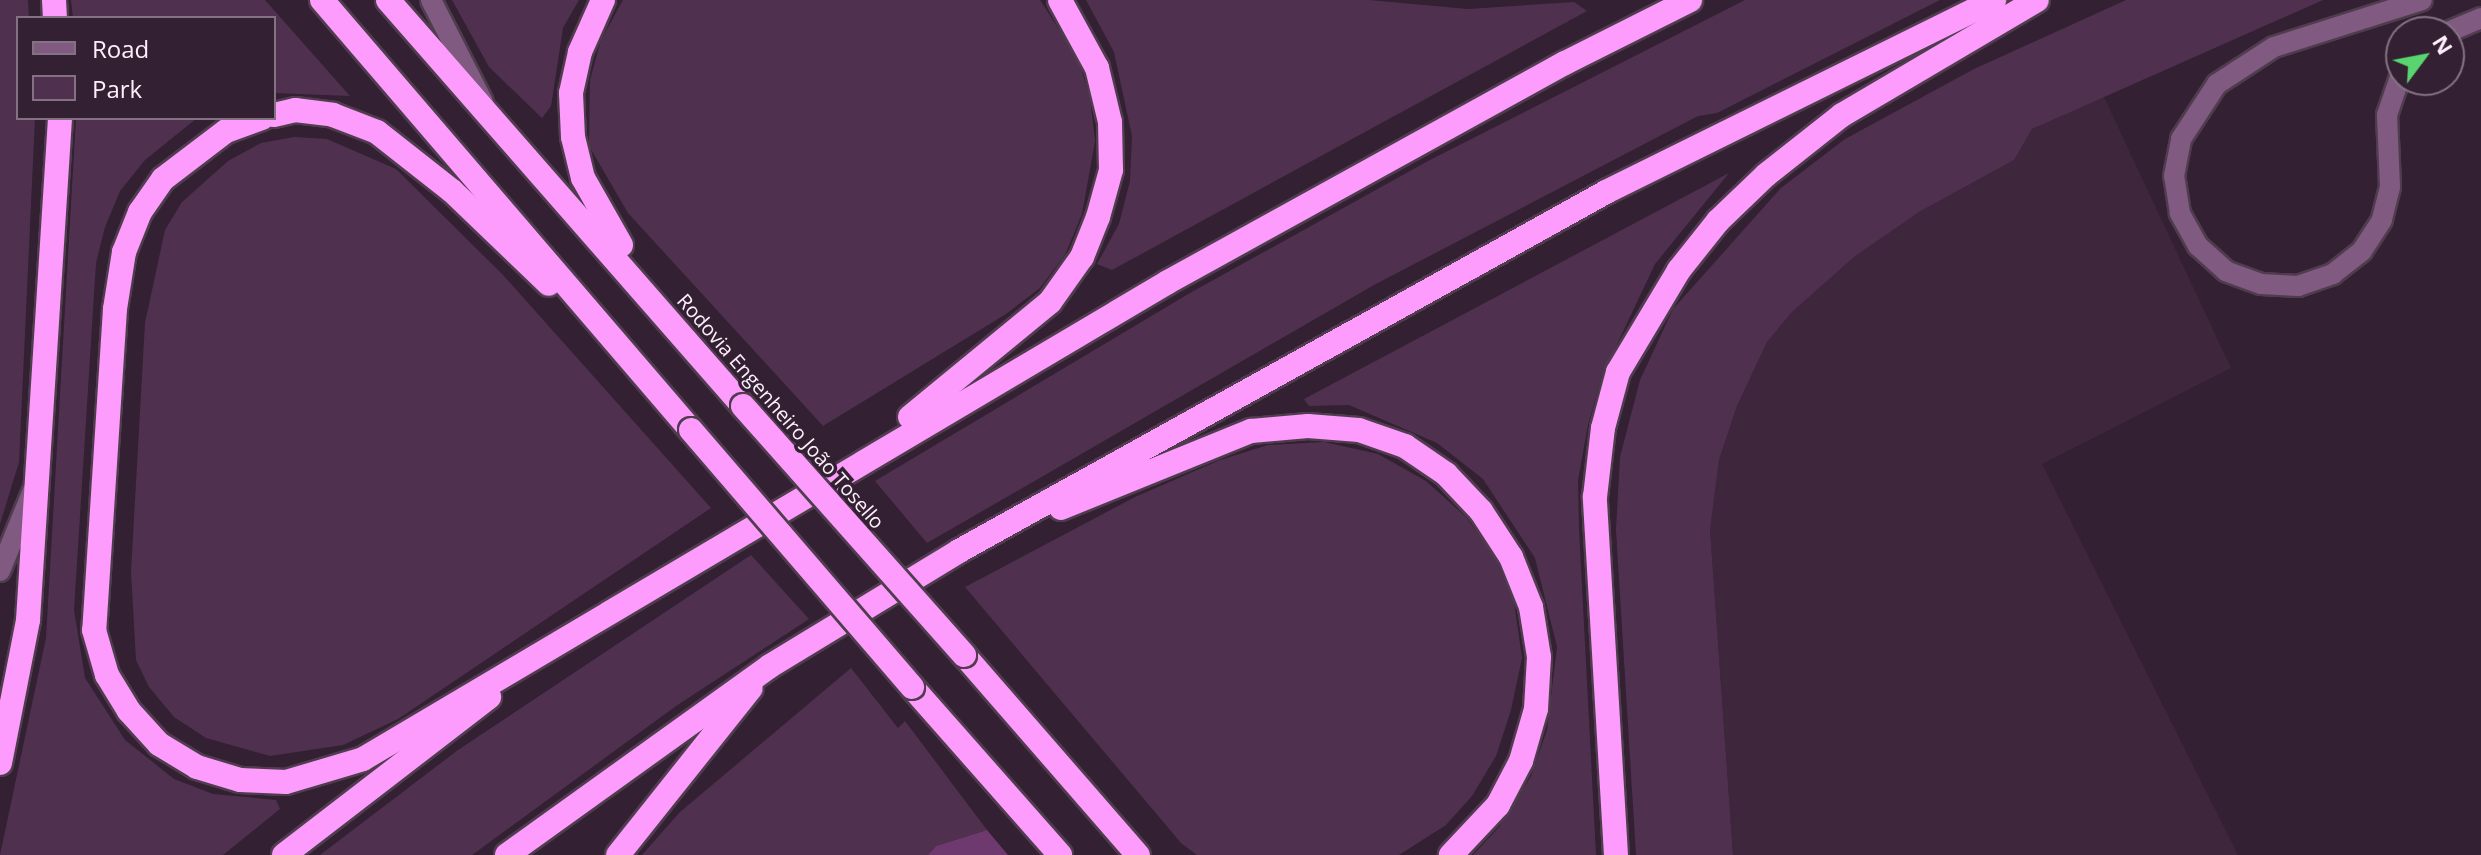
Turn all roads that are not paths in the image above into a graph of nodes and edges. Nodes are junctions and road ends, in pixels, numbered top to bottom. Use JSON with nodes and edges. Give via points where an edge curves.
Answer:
{"nodes":[{"id":1,"x":322,"y":0,"type":"edge"},
{"id":2,"x":388,"y":0,"type":"edge"},
{"id":3,"x":431,"y":0,"type":"edge"},
{"id":4,"x":603,"y":0,"type":"edge"},
{"id":5,"x":1060,"y":0,"type":"edge"},
{"id":6,"x":1690,"y":0,"type":"edge"},
{"id":7,"x":1994,"y":0,"type":"edge"},
{"id":8,"x":2037,"y":0,"type":"edge"},
{"id":9,"x":2422,"y":0,"type":"edge"},
{"id":10,"x":2393,"y":96,"type":"edge"},
{"id":11,"x":276,"y":115,"type":"edge"},
{"id":12,"x":490,"y":116,"type":"junction"},
{"id":13,"x":60,"y":120,"type":"edge"},
{"id":14,"x":256,"y":120,"type":"edge"},
{"id":15,"x":696,"y":351,"type":"junction"},
{"id":16,"x":651,"y":383,"type":"junction"},
{"id":17,"x":855,"y":463,"type":"junction"},
{"id":18,"x":39,"y":476,"type":"junction"},
{"id":19,"x":959,"y":551,"type":"junction"},
{"id":20,"x":0,"y":571,"type":"edge"},
{"id":21,"x":589,"y":620,"type":"junction"},
{"id":22,"x":770,"y":666,"type":"junction"},
{"id":23,"x":1008,"y":704,"type":"junction"},
{"id":24,"x":946,"y":726,"type":"junction"},
{"id":25,"x":0,"y":763,"type":"edge"},
{"id":26,"x":284,"y":855,"type":"edge"},
{"id":27,"x":507,"y":855,"type":"edge"},
{"id":28,"x":618,"y":855,"type":"edge"},
{"id":29,"x":1044,"y":855,"type":"edge"},
{"id":30,"x":1060,"y":855,"type":"edge"},
{"id":31,"x":1138,"y":855,"type":"edge"},
{"id":32,"x":1156,"y":855,"type":"edge"},
{"id":33,"x":1451,"y":855,"type":"edge"},
{"id":34,"x":1616,"y":855,"type":"edge"}],
"edges":[{"from":1,"to":16,"type":"highway"},
{"from":2,"to":12,"type":"highway","name":"Rodovia Engenheiro João Tosello"},
{"from":3,"to":12,"type":"lane"},
{"from":4,"to":15,"type":"highway","via":[[580,52],[571,93],[573,137],[583,178],[604,221]]},
{"from":5,"to":17,"type":"highway","via":[[1097,68],[1110,122],[1111,170],[1082,257],[1050,302]]},
{"from":6,"to":17,"type":"highway","via":[[1404,150]]},
{"from":7,"to":19,"type":"highway","via":[[1606,192]]},
{"from":8,"to":34,"type":"highway","via":[[1854,107],[1766,175],[1718,221],[1679,270],[1618,372],[1603,428],[1595,497]]},
{"from":9,"to":10,"type":"lane","via":[[2274,47],[2217,84],[2181,139],[2174,176],[2180,213],[2198,246],[2226,271],[2261,284],[2285,285],[2333,274],[2362,251],[2382,220],[2390,187],[2387,115]]},
{"from":11,"to":16,"type":"highway","via":[[295,110],[333,115],[377,132],[452,191]]},
{"from":12,"to":15,"type":"highway","name":"Rodovia Engenheiro João Tosello"},
{"from":13,"to":18,"type":"highway"},
{"from":14,"to":21,"type":"highway","via":[[226,131],[163,179],[140,212],[124,252],[94,630],[107,675],[129,711],[159,744],[197,767],[240,780],[286,782],[363,759]]},
{"from":15,"to":23,"type":"highway","name":"Rodovia Engenheiro João Tosello","bridge":true},
{"from":16,"to":24,"type":"highway","bridge":true},
{"from":17,"to":21,"type":"highway"},
{"from":18,"to":20,"type":"lane"},
{"from":18,"to":25,"type":"highway","via":[[28,620]]},
{"from":19,"to":22,"type":"highway"},
{"from":19,"to":33,"type":"highway","via":[[1251,431],[1308,426],[1359,430],[1405,446],[1464,493],[1511,557],[1531,607],[1539,657],[1536,709],[1521,761],[1498,805]]},
{"from":21,"to":26,"type":"highway"},
{"from":22,"to":27,"type":"highway"},
{"from":22,"to":28,"type":"highway"},
{"from":23,"to":31,"type":"highway","name":"Rodovia Engenheiro João Tosello"},
{"from":23,"to":32,"type":"highway"},
{"from":24,"to":29,"type":"highway"},
{"from":24,"to":30,"type":"highway"}]}
